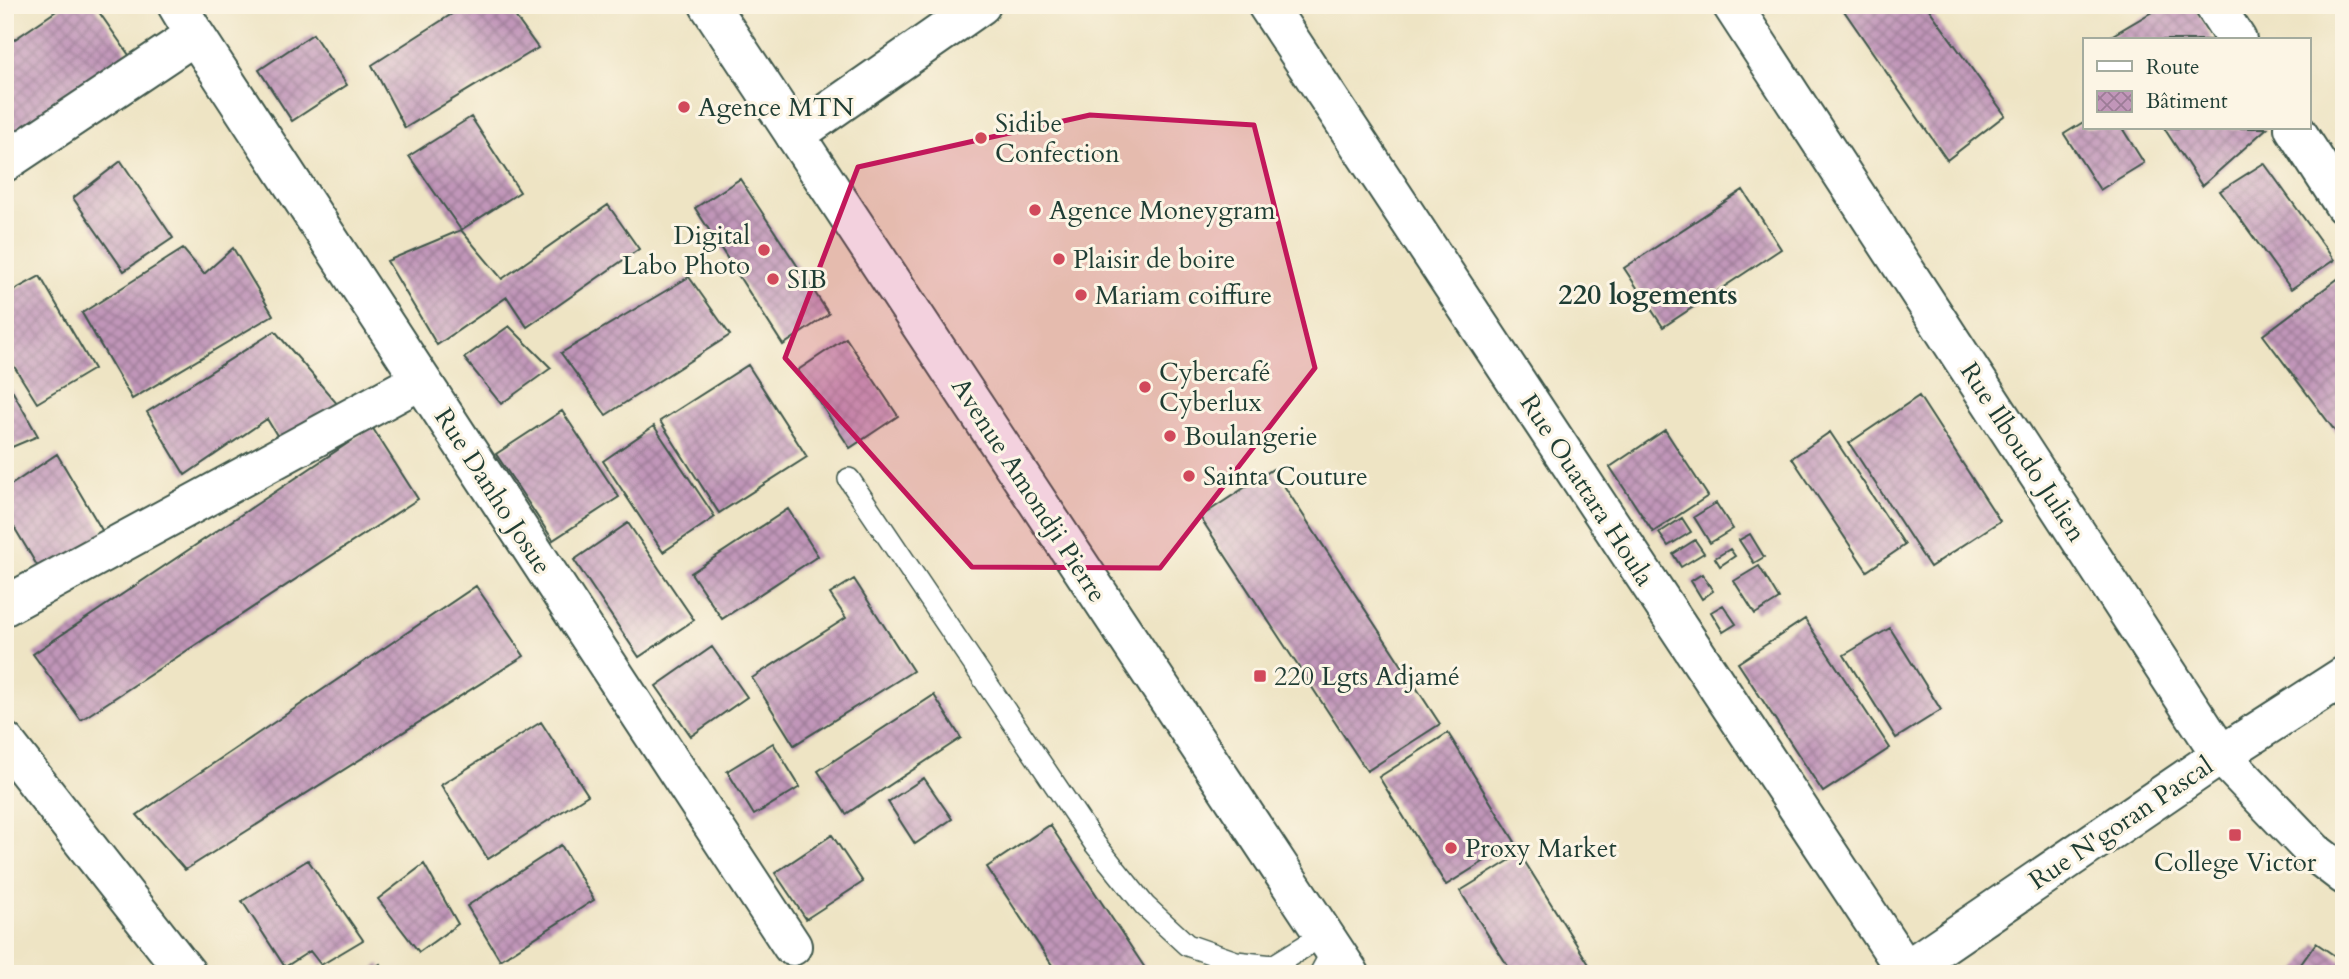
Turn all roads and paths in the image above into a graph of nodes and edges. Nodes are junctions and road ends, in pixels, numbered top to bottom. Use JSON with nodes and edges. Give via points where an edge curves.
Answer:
{"nodes":[{"id":1,"x":709,"y":5,"type":"edge"},
{"id":2,"x":981,"y":5,"type":"edge"},
{"id":3,"x":1267,"y":5,"type":"edge"},
{"id":4,"x":1732,"y":5,"type":"edge"},
{"id":5,"x":2214,"y":5,"type":"edge"},
{"id":6,"x":186,"y":20,"type":"edge"},
{"id":7,"x":2236,"y":38,"type":"edge"},
{"id":8,"x":2295,"y":130,"type":"edge"},
{"id":9,"x":795,"y":135,"type":"junction"},
{"id":10,"x":5,"y":162,"type":"edge"},
{"id":11,"x":2344,"y":205,"type":"edge"},
{"id":12,"x":421,"y":380,"type":"junction"},
{"id":13,"x":849,"y":479,"type":"dead end"},
{"id":14,"x":5,"y":606,"type":"edge"},
{"id":15,"x":2344,"y":676,"type":"edge"},
{"id":16,"x":5,"y":742,"type":"edge"},
{"id":17,"x":2221,"y":755,"type":"junction"},
{"id":18,"x":2344,"y":875,"type":"edge"},
{"id":19,"x":792,"y":946,"type":"dead end"},
{"id":20,"x":1332,"y":958,"type":"edge"},
{"id":21,"x":1904,"y":973,"type":"edge"},
{"id":22,"x":187,"y":974,"type":"edge"}],
"edges":[{"from":1,"to":9,"type":"street","name":"Avenue Amondji Pierre"},
{"from":2,"to":9,"type":"street"},
{"from":3,"to":21,"type":"street","name":"Rue Ouattara Houla"},
{"from":4,"to":17,"type":"street","name":"Rue Ilboudo Julien"},
{"from":5,"to":7,"type":"street"},
{"from":6,"to":10,"type":"street"},
{"from":6,"to":12,"type":"street","name":"Rue Danho Josue"},
{"from":8,"to":11,"type":"street"},
{"from":9,"to":20,"type":"street","name":"Avenue Amondji Pierre"},
{"from":12,"to":14,"type":"street"},
{"from":12,"to":19,"type":"street","name":"Rue Danho Josue"},
{"from":13,"to":20,"type":"lane","via":[[1096,844],[1145,906],[1187,945],[1236,962],[1273,966]]},
{"from":15,"to":17,"type":"street","name":"Rue N'goran Pascal"},
{"from":16,"to":22,"type":"street"},
{"from":17,"to":18,"type":"street","name":"Rue Ilboudo Julien","via":[[2314,852]]},
{"from":17,"to":21,"type":"street","name":"Rue N'goran Pascal"}]}
